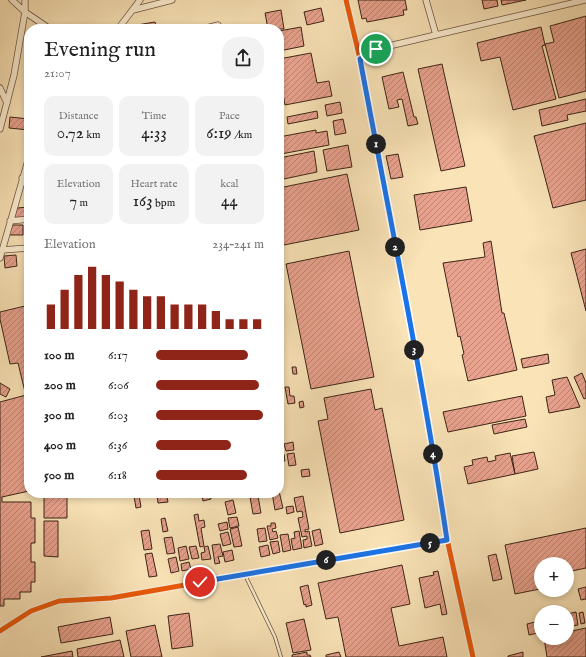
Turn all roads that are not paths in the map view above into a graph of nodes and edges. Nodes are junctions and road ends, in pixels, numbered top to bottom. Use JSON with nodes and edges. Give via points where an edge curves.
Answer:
{"nodes":[{"id":1,"x":12,"y":0,"type":"edge"},
{"id":2,"x":25,"y":0,"type":"edge"},
{"id":3,"x":140,"y":0,"type":"edge"},
{"id":4,"x":172,"y":0,"type":"edge"},
{"id":5,"x":343,"y":0,"type":"edge"},
{"id":6,"x":346,"y":0,"type":"edge"},
{"id":7,"x":426,"y":0,"type":"edge"},
{"id":8,"x":585,"y":0,"type":"edge"},
{"id":9,"x":348,"y":7,"type":"junction"},
{"id":10,"x":133,"y":10,"type":"junction"},
{"id":11,"x":25,"y":12,"type":"junction"},
{"id":12,"x":43,"y":24,"type":"edge"},
{"id":13,"x":122,"y":24,"type":"edge"},
{"id":14,"x":436,"y":35,"type":"junction"},
{"id":15,"x":360,"y":59,"type":"junction"},
{"id":16,"x":0,"y":88,"type":"edge"},
{"id":17,"x":7,"y":103,"type":"junction"},
{"id":18,"x":2,"y":119,"type":"edge"},
{"id":19,"x":0,"y":129,"type":"edge"},
{"id":20,"x":24,"y":172,"type":"edge"},
{"id":21,"x":22,"y":178,"type":"joint"},
{"id":22,"x":24,"y":220,"type":"edge"},
{"id":23,"x":10,"y":221,"type":"junction"},
{"id":24,"x":24,"y":248,"type":"edge"},
{"id":25,"x":2,"y":250,"type":"junction"},
{"id":26,"x":0,"y":258,"type":"edge"},
{"id":27,"x":447,"y":540,"type":"junction"},
{"id":28,"x":245,"y":574,"type":"junction"},
{"id":29,"x":0,"y":631,"type":"edge"},
{"id":30,"x":281,"y":657,"type":"edge"},
{"id":31,"x":473,"y":657,"type":"edge"}],
"edges":[{"from":1,"to":11,"type":"street"},
{"from":2,"to":11,"type":"street"},
{"from":3,"to":10,"type":"street"},
{"from":4,"to":10,"type":"street"},
{"from":5,"to":9,"type":"street"},
{"from":6,"to":9,"type":"street"},
{"from":7,"to":14,"type":"street"},
{"from":8,"to":14,"type":"street"},
{"from":9,"to":15,"type":"street"},
{"from":10,"to":13,"type":"street"},
{"from":11,"to":12,"type":"street"},
{"from":11,"to":17,"type":"street"},
{"from":14,"to":15,"type":"street","via":[[376,49]]},
{"from":15,"to":27,"type":"street"},
{"from":16,"to":17,"type":"street"},
{"from":17,"to":18,"type":"street"},
{"from":18,"to":19,"type":"street"},
{"from":20,"to":21,"type":"street"},
{"from":21,"to":23,"type":"street"},
{"from":22,"to":23,"type":"street"},
{"from":23,"to":25,"type":"street"},
{"from":24,"to":25,"type":"street"},
{"from":25,"to":26,"type":"street"},
{"from":27,"to":28,"type":"street"},
{"from":27,"to":31,"type":"street"},
{"from":28,"to":29,"type":"street","via":[[111,598],[59,600],[31,611]]},
{"from":28,"to":30,"type":"lane","via":[[275,637]]}]}
